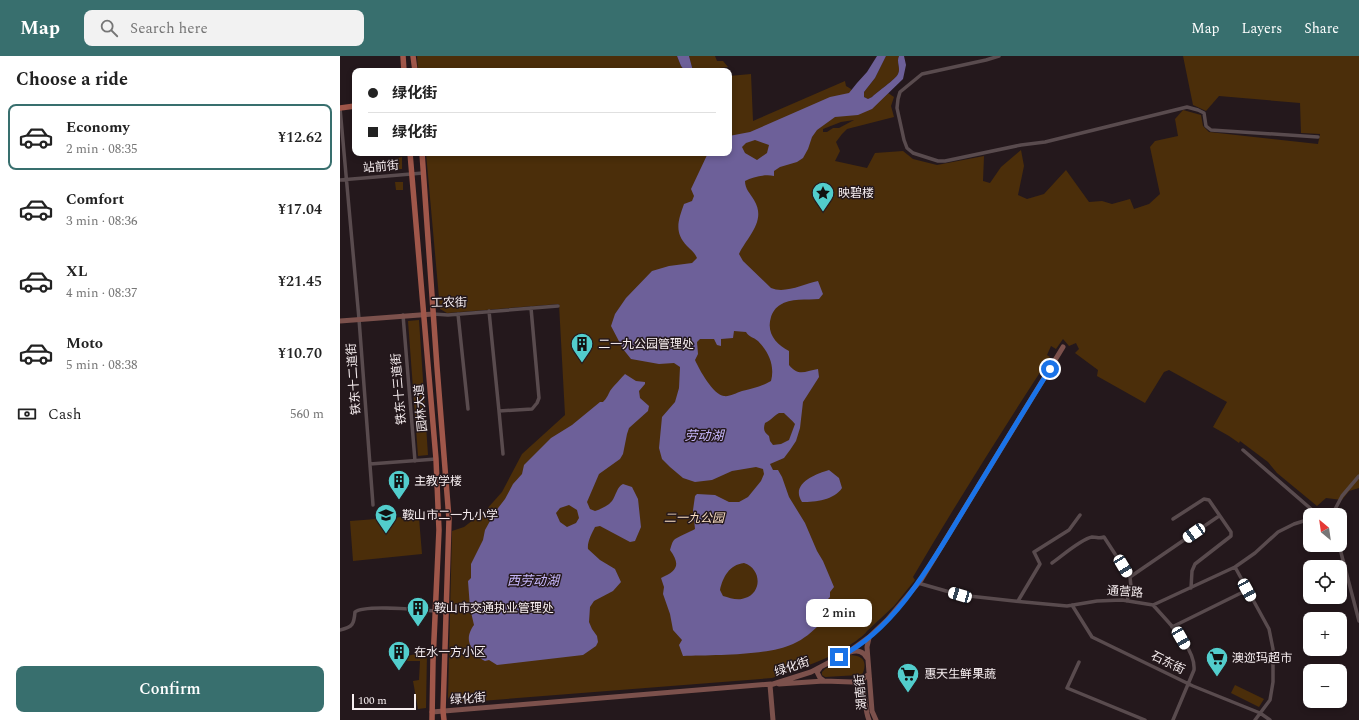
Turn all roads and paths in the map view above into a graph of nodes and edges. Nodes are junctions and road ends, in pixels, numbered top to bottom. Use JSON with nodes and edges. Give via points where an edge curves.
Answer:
{"nodes":[{"id":1,"x":402,"y":56,"type":"edge"},
{"id":2,"x":413,"y":56,"type":"edge"},
{"id":3,"x":999,"y":56,"type":"edge"},
{"id":4,"x":404,"y":68,"type":"edge"},
{"id":5,"x":415,"y":68,"type":"edge"},
{"id":6,"x":352,"y":106,"type":"edge"},
{"id":7,"x":340,"y":108,"type":"edge"},
{"id":8,"x":1318,"y":137,"type":"dead end"},
{"id":9,"x":410,"y":156,"type":"edge"},
{"id":10,"x":422,"y":156,"type":"edge"},
{"id":11,"x":423,"y":173,"type":"junction"},
{"id":12,"x":412,"y":174,"type":"junction"},
{"id":13,"x":340,"y":180,"type":"edge"},
{"id":14,"x":346,"y":180,"type":"junction"},
{"id":15,"x":423,"y":306,"type":"junction"},
{"id":16,"x":558,"y":306,"type":"dead end"},
{"id":17,"x":531,"y":308,"type":"junction"},
{"id":18,"x":489,"y":311,"type":"junction"},
{"id":19,"x":424,"y":314,"type":"junction"},
{"id":20,"x":433,"y":314,"type":"junction"},
{"id":21,"x":458,"y":314,"type":"junction"},
{"id":22,"x":403,"y":315,"type":"junction"},
{"id":23,"x":359,"y":319,"type":"junction"},
{"id":24,"x":340,"y":321,"type":"edge"},
{"id":25,"x":1063,"y":348,"type":"dead end"},
{"id":26,"x":468,"y":409,"type":"dead end"},
{"id":27,"x":499,"y":411,"type":"junction"},
{"id":28,"x":1243,"y":450,"type":"dead end"},
{"id":29,"x":503,"y":454,"type":"dead end"},
{"id":30,"x":436,"y":460,"type":"junction"},
{"id":31,"x":415,"y":461,"type":"junction"},
{"id":32,"x":370,"y":464,"type":"junction"},
{"id":33,"x":1359,"y":476,"type":"edge"},
{"id":34,"x":373,"y":505,"type":"dead end"},
{"id":35,"x":1310,"y":508,"type":"edge"},
{"id":36,"x":1336,"y":508,"type":"edge"},
{"id":37,"x":1080,"y":515,"type":"dead end"},
{"id":38,"x":1219,"y":516,"type":"junction"},
{"id":39,"x":1173,"y":519,"type":"dead end"},
{"id":40,"x":1303,"y":521,"type":"edge"},
{"id":41,"x":1341,"y":552,"type":"edge"},
{"id":42,"x":1052,"y":563,"type":"dead end"},
{"id":43,"x":1235,"y":567,"type":"junction"},
{"id":44,"x":1130,"y":577,"type":"junction"},
{"id":45,"x":918,"y":583,"type":"junction"},
{"id":46,"x":1191,"y":588,"type":"junction"},
{"id":47,"x":1247,"y":590,"type":"junction"},
{"id":48,"x":1127,"y":600,"type":"junction"},
{"id":49,"x":1018,"y":602,"type":"junction"},
{"id":50,"x":1072,"y":605,"type":"junction"},
{"id":51,"x":1153,"y":605,"type":"junction"},
{"id":52,"x":435,"y":610,"type":"junction"},
{"id":53,"x":1359,"y":621,"type":"edge"},
{"id":54,"x":1172,"y":627,"type":"junction"},
{"id":55,"x":340,"y":630,"type":"edge"},
{"id":56,"x":869,"y":637,"type":"junction"},
{"id":57,"x":847,"y":653,"type":"junction"},
{"id":58,"x":868,"y":659,"type":"junction"},
{"id":59,"x":1079,"y":662,"type":"dead end"},
{"id":60,"x":821,"y":667,"type":"junction"},
{"id":61,"x":869,"y":674,"type":"junction"},
{"id":62,"x":824,"y":681,"type":"junction"},
{"id":63,"x":852,"y":682,"type":"junction"},
{"id":64,"x":1188,"y":684,"type":"junction"},
{"id":65,"x":770,"y":685,"type":"junction"},
{"id":66,"x":443,"y":711,"type":"junction"},
{"id":67,"x":432,"y":712,"type":"junction"},
{"id":68,"x":1260,"y":713,"type":"junction"},
{"id":69,"x":432,"y":720,"type":"edge"},
{"id":70,"x":444,"y":720,"type":"edge"},
{"id":71,"x":774,"y":720,"type":"edge"},
{"id":72,"x":869,"y":720,"type":"edge"},
{"id":73,"x":876,"y":720,"type":"edge"},
{"id":74,"x":1145,"y":720,"type":"edge"},
{"id":75,"x":1173,"y":720,"type":"edge"},
{"id":76,"x":1255,"y":720,"type":"edge"},
{"id":77,"x":1270,"y":720,"type":"edge"}],
"edges":[{"from":1,"to":4,"type":"main road"},
{"from":2,"to":5,"type":"main road"},
{"from":3,"to":8,"type":"street","via":[[922,74],[900,92],[900,121],[904,140],[912,153],[945,161],[1045,142],[1187,108],[1204,113],[1206,126],[1211,130]]},
{"from":6,"to":7,"type":"main road"},
{"from":7,"to":14,"type":"street","name":"铁东十二道街"},
{"from":9,"to":12,"type":"main road","name":"园林大道"},
{"from":10,"to":11,"type":"main road"},
{"from":11,"to":12,"type":"street","name":"站前街"},
{"from":11,"to":20,"type":"main road"},
{"from":12,"to":14,"type":"street","name":"站前街"},
{"from":12,"to":15,"type":"main road","name":"园林大道"},
{"from":13,"to":14,"type":"street","name":"站前街"},
{"from":14,"to":23,"type":"street","name":"铁东十二道街"},
{"from":15,"to":19,"type":"main road","name":"园林大道"},
{"from":15,"to":20,"type":"main road","via":[[426,311]]},
{"from":16,"to":17,"type":"street","name":"工农街"},
{"from":17,"to":18,"type":"street","name":"工农街"},
{"from":17,"to":27,"type":"street","via":[[539,398],[532,409]]},
{"from":18,"to":21,"type":"street","name":"工农街"},
{"from":18,"to":27,"type":"street"},
{"from":19,"to":20,"type":"main road","name":"工农街"},
{"from":19,"to":22,"type":"main road","name":"工农街"},
{"from":19,"to":30,"type":"main road","name":"园林大道"},
{"from":20,"to":21,"type":"street","name":"工农街"},
{"from":20,"to":66,"type":"main road","via":[[449,519]]},
{"from":21,"to":26,"type":"street"},
{"from":22,"to":23,"type":"main road","name":"工农街"},
{"from":22,"to":31,"type":"street","name":"铁东十三道街"},
{"from":23,"to":24,"type":"main road","name":"工农街"},
{"from":23,"to":32,"type":"street","name":"铁东十二道街"},
{"from":25,"to":45,"type":"main road","name":"绿化街"},
{"from":27,"to":29,"type":"street"},
{"from":28,"to":35,"type":"street"},
{"from":30,"to":31,"type":"street"},
{"from":30,"to":52,"type":"main road","name":"园林大道","via":[[439,530]]},
{"from":31,"to":32,"type":"street"},
{"from":32,"to":34,"type":"street","name":"铁东十二道街"},
{"from":33,"to":36,"type":"street"},
{"from":37,"to":49,"type":"street","via":[[1069,530],[1034,552],[1040,564]]},
{"from":38,"to":39,"type":"street","via":[[1209,500],[1204,499]]},
{"from":38,"to":44,"type":"street"},
{"from":38,"to":46,"type":"street","via":[[1227,525],[1231,536],[1195,564]]},
{"from":40,"to":43,"type":"street","name":"通营路","via":[[1278,532]]},
{"from":41,"to":53,"type":"street"},
{"from":42,"to":44,"type":"street","via":[[1082,542],[1104,536]]},
{"from":43,"to":46,"type":"street","name":"通营路"},
{"from":43,"to":47,"type":"street"},
{"from":44,"to":48,"type":"street","via":[[1132,586]]},
{"from":45,"to":49,"type":"street","name":"通营路","via":[[960,595]]},
{"from":45,"to":56,"type":"main road","name":"绿化街"},
{"from":46,"to":51,"type":"street","name":"通营路"},
{"from":47,"to":54,"type":"street"},
{"from":47,"to":68,"type":"street","via":[[1269,629],[1273,649],[1270,700]]},
{"from":48,"to":50,"type":"street","name":"通营路"},
{"from":48,"to":51,"type":"street","name":"通营路"},
{"from":49,"to":50,"type":"street","name":"通营路"},
{"from":50,"to":64,"type":"street","name":"石东街","via":[[1092,637]]},
{"from":51,"to":54,"type":"street"},
{"from":52,"to":55,"type":"street","via":[[360,609],[355,612],[353,624]]},
{"from":52,"to":67,"type":"main road","name":"园林大道"},
{"from":54,"to":64,"type":"street","via":[[1194,663]]},
{"from":56,"to":57,"type":"main road","name":"绿化街"},
{"from":56,"to":58,"type":"main road","name":"湖南街"},
{"from":57,"to":58,"type":"main road","via":[[861,652]]},
{"from":57,"to":60,"type":"main road","name":"绿化街"},
{"from":58,"to":61,"type":"main road","name":"湖南街"},
{"from":59,"to":74,"type":"street","via":[[1068,688]]},
{"from":60,"to":62,"type":"main road","via":[[817,672]]},
{"from":60,"to":65,"type":"main road","name":"绿化街"},
{"from":61,"to":63,"type":"main road","name":"绿化街"},
{"from":61,"to":73,"type":"main road","name":"湖南街","via":[[872,711]]},
{"from":62,"to":63,"type":"main road","name":"绿化街"},
{"from":62,"to":65,"type":"main road","name":"绿化街"},
{"from":63,"to":72,"type":"main road","name":"湖南街","via":[[860,684],[864,691]]},
{"from":64,"to":68,"type":"street","name":"石东街"},
{"from":64,"to":75,"type":"street"},
{"from":65,"to":66,"type":"main road","name":"绿化街"},
{"from":65,"to":71,"type":"main road"},
{"from":66,"to":67,"type":"main road","name":"绿化街"},
{"from":66,"to":70,"type":"main road"},
{"from":67,"to":69,"type":"main road","name":"园林大道"},
{"from":68,"to":76,"type":"street"},
{"from":68,"to":77,"type":"street","name":"石东街"}]}
